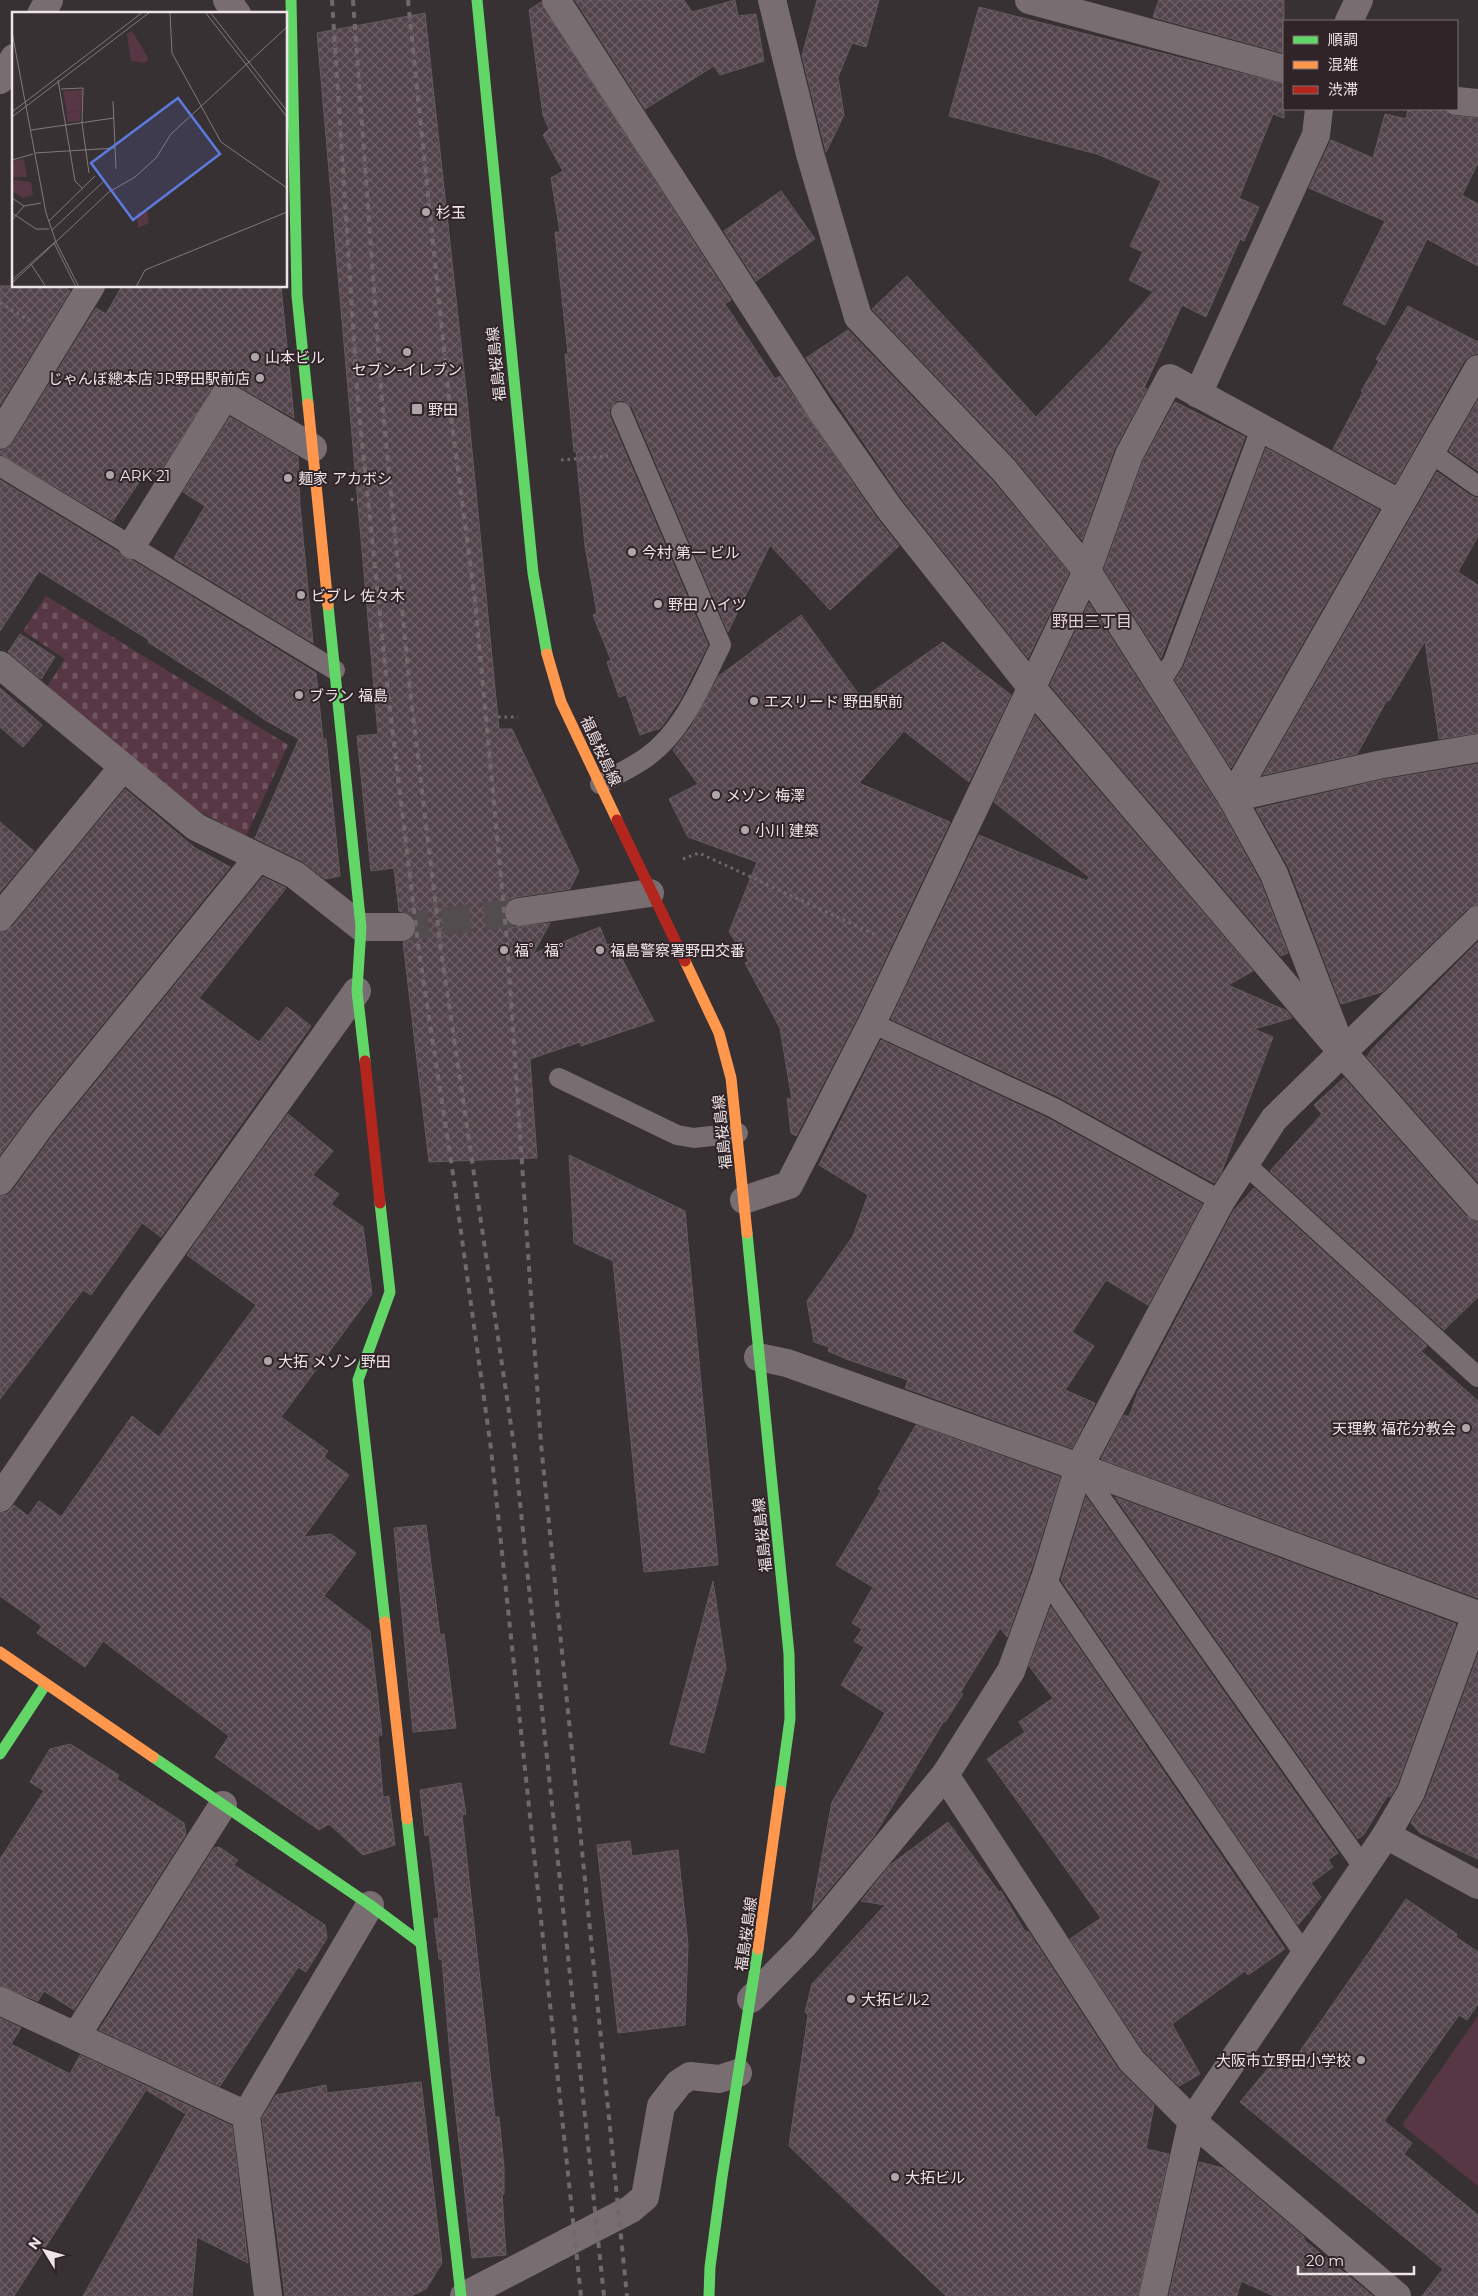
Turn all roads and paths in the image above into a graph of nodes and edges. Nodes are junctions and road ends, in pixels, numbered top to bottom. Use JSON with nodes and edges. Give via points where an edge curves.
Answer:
{"nodes":[{"id":1,"x":49,"y":0,"type":"edge"},
{"id":2,"x":227,"y":0,"type":"edge"},
{"id":3,"x":291,"y":0,"type":"edge"},
{"id":4,"x":476,"y":0,"type":"edge"},
{"id":5,"x":556,"y":0,"type":"edge"},
{"id":6,"x":772,"y":0,"type":"edge"},
{"id":7,"x":1029,"y":0,"type":"edge"},
{"id":8,"x":1359,"y":0,"type":"edge"},
{"id":9,"x":42,"y":12,"type":"edge"},
{"id":10,"x":236,"y":12,"type":"edge"},
{"id":11,"x":1349,"y":20,"type":"edge"},
{"id":12,"x":12,"y":61,"type":"edge"},
{"id":13,"x":289,"y":64,"type":"edge"},
{"id":14,"x":1283,"y":69,"type":"edge"},
{"id":15,"x":0,"y":80,"type":"edge"},
{"id":16,"x":1458,"y":101,"type":"edge"},
{"id":17,"x":1478,"y":103,"type":"edge"},
{"id":18,"x":1319,"y":110,"type":"edge"},
{"id":19,"x":90,"y":288,"type":"edge"},
{"id":20,"x":1478,"y":369,"type":"edge"},
{"id":21,"x":1198,"y":394,"type":"junction"},
{"id":22,"x":621,"y":412,"type":"dead end"},
{"id":23,"x":1261,"y":429,"type":"junction"},
{"id":24,"x":0,"y":435,"type":"edge"},
{"id":25,"x":313,"y":448,"type":"junction"},
{"id":26,"x":1430,"y":452,"type":"junction"},
{"id":27,"x":639,"y":454,"type":"junction"},
{"id":28,"x":561,"y":460,"type":"dead end"},
{"id":29,"x":0,"y":466,"type":"edge"},
{"id":30,"x":1478,"y":486,"type":"edge"},
{"id":31,"x":1399,"y":503,"type":"junction"},
{"id":32,"x":132,"y":545,"type":"junction"},
{"id":33,"x":1087,"y":571,"type":"junction"},
{"id":34,"x":0,"y":665,"type":"edge"},
{"id":35,"x":335,"y":670,"type":"junction"},
{"id":36,"x":1159,"y":684,"type":"junction"},
{"id":37,"x":1032,"y":688,"type":"junction"},
{"id":38,"x":498,"y":717,"type":"dead end"},
{"id":39,"x":518,"y":717,"type":"dead end"},
{"id":40,"x":1478,"y":748,"type":"edge"},
{"id":41,"x":123,"y":767,"type":"junction"},
{"id":42,"x":600,"y":784,"type":"junction"},
{"id":43,"x":1232,"y":798,"type":"junction"},
{"id":44,"x":258,"y":858,"type":"junction"},
{"id":45,"x":683,"y":859,"type":"dead end"},
{"id":46,"x":650,"y":893,"type":"junction"},
{"id":47,"x":519,"y":912,"type":"tunnel mouth"},
{"id":48,"x":0,"y":917,"type":"edge"},
{"id":49,"x":1478,"y":920,"type":"edge"},
{"id":50,"x":361,"y":927,"type":"junction"},
{"id":51,"x":401,"y":927,"type":"tunnel mouth"},
{"id":52,"x":907,"y":949,"type":"junction"},
{"id":53,"x":357,"y":991,"type":"junction"},
{"id":54,"x":872,"y":1023,"type":"junction"},
{"id":55,"x":1342,"y":1052,"type":"junction"},
{"id":56,"x":558,"y":1078,"type":"dead end"},
{"id":57,"x":738,"y":1134,"type":"junction"},
{"id":58,"x":1244,"y":1163,"type":"junction"},
{"id":59,"x":0,"y":1181,"type":"edge"},
{"id":60,"x":744,"y":1200,"type":"junction"},
{"id":61,"x":1221,"y":1201,"type":"junction"},
{"id":62,"x":1478,"y":1206,"type":"edge"},
{"id":63,"x":758,"y":1357,"type":"junction"},
{"id":64,"x":1478,"y":1378,"type":"edge"},
{"id":65,"x":1079,"y":1467,"type":"junction"},
{"id":66,"x":0,"y":1498,"type":"edge"},
{"id":67,"x":1045,"y":1578,"type":"junction"},
{"id":68,"x":1477,"y":1615,"type":"edge"},
{"id":69,"x":0,"y":1652,"type":"edge"},
{"id":70,"x":46,"y":1684,"type":"junction"},
{"id":71,"x":0,"y":1754,"type":"edge"},
{"id":72,"x":945,"y":1774,"type":"junction"},
{"id":73,"x":223,"y":1805,"type":"junction"},
{"id":74,"x":1386,"y":1835,"type":"junction"},
{"id":75,"x":1364,"y":1868,"type":"junction"},
{"id":76,"x":1478,"y":1885,"type":"edge"},
{"id":77,"x":370,"y":1906,"type":"junction"},
{"id":78,"x":421,"y":1943,"type":"junction"},
{"id":79,"x":1305,"y":1955,"type":"junction"},
{"id":80,"x":751,"y":1999,"type":"junction"},
{"id":81,"x":0,"y":2000,"type":"edge"},
{"id":82,"x":76,"y":2036,"type":"junction"},
{"id":83,"x":738,"y":2074,"type":"junction"},
{"id":84,"x":246,"y":2115,"type":"junction"},
{"id":85,"x":1192,"y":2121,"type":"junction"},
{"id":86,"x":268,"y":2296,"type":"edge"},
{"id":87,"x":463,"y":2296,"type":"edge"},
{"id":88,"x":709,"y":2296,"type":"edge"},
{"id":89,"x":1153,"y":2296,"type":"edge"},
{"id":90,"x":1397,"y":2296,"type":"edge"}],
"edges":[{"from":1,"to":9,"type":"street"},
{"from":2,"to":10,"type":"street"},
{"from":3,"to":13,"type":"street"},
{"from":4,"to":42,"type":"street","name":"福島桜島線","via":[[509,345],[541,624],[561,702]]},
{"from":5,"to":37,"type":"street","via":[[820,409],[889,508]]},
{"from":6,"to":33,"type":"street","via":[[810,154],[858,317],[1004,470]]},
{"from":7,"to":14,"type":"street"},
{"from":8,"to":11,"type":"street"},
{"from":12,"to":15,"type":"street"},
{"from":13,"to":25,"type":"street","via":[[297,296]]},
{"from":16,"to":17,"type":"street"},
{"from":18,"to":21,"type":"street","via":[[1316,135]]},
{"from":19,"to":24,"type":"street"},
{"from":20,"to":26,"type":"street"},
{"from":21,"to":23,"type":"street"},
{"from":21,"to":33,"type":"street","via":[[1170,378],[1129,456]]},
{"from":22,"to":27,"type":"lane"},
{"from":23,"to":31,"type":"street"},
{"from":23,"to":36,"type":"lane","via":[[1174,662]]},
{"from":25,"to":32,"type":"street","via":[[225,396]]},
{"from":25,"to":35,"type":"street"},
{"from":26,"to":30,"type":"lane"},
{"from":26,"to":31,"type":"street"},
{"from":27,"to":28,"type":"path"},
{"from":27,"to":42,"type":"lane","via":[[721,645],[684,719],[668,738],[649,756]]},
{"from":29,"to":32,"type":"lane"},
{"from":31,"to":43,"type":"street"},
{"from":32,"to":35,"type":"lane"},
{"from":33,"to":36,"type":"street"},
{"from":33,"to":37,"type":"street"},
{"from":34,"to":41,"type":"street"},
{"from":35,"to":50,"type":"street"},
{"from":36,"to":43,"type":"street"},
{"from":37,"to":52,"type":"street"},
{"from":37,"to":55,"type":"street"},
{"from":38,"to":39,"type":"path"},
{"from":40,"to":43,"type":"street","via":[[1378,765]]},
{"from":41,"to":44,"type":"street","via":[[196,827]]},
{"from":41,"to":48,"type":"street"},
{"from":42,"to":46,"type":"street","name":"福島桜島線"},
{"from":43,"to":55,"type":"street","via":[[1274,874]]},
{"from":44,"to":50,"type":"street","via":[[295,875]]},
{"from":44,"to":59,"type":"street","via":[[44,1121]]},
{"from":45,"to":52,"type":"path","via":[[699,853]]},
{"from":46,"to":47,"type":"street"},
{"from":46,"to":57,"type":"street","name":"福島桜島線","via":[[719,1033],[731,1078]]},
{"from":49,"to":55,"type":"street"},
{"from":50,"to":51,"type":"street"},
{"from":50,"to":53,"type":"street"},
{"from":52,"to":54,"type":"street"},
{"from":53,"to":66,"type":"street","via":[[137,1298]]},
{"from":53,"to":78,"type":"street","via":[[390,1292],[358,1380]]},
{"from":54,"to":60,"type":"street","via":[[789,1185]]},
{"from":54,"to":61,"type":"lane","via":[[1054,1108]]},
{"from":55,"to":58,"type":"street","via":[[1274,1118]]},
{"from":55,"to":62,"type":"street"},
{"from":56,"to":57,"type":"lane","via":[[677,1135],[694,1138]]},
{"from":57,"to":60,"type":"street","name":"福島桜島線"},
{"from":58,"to":61,"type":"street"},
{"from":58,"to":64,"type":"lane"},
{"from":60,"to":63,"type":"street","name":"福島桜島線"},
{"from":61,"to":65,"type":"street"},
{"from":63,"to":65,"type":"street","via":[[787,1363]]},
{"from":63,"to":80,"type":"street","name":"福島桜島線","via":[[789,1654],[790,1719]]},
{"from":65,"to":67,"type":"street"},
{"from":65,"to":68,"type":"street"},
{"from":65,"to":75,"type":"lane"},
{"from":67,"to":72,"type":"street","via":[[1011,1671]]},
{"from":67,"to":79,"type":"lane"},
{"from":68,"to":74,"type":"street","via":[[1411,1792]]},
{"from":69,"to":70,"type":"street"},
{"from":70,"to":71,"type":"street"},
{"from":70,"to":73,"type":"street"},
{"from":72,"to":80,"type":"street","via":[[803,1946]]},
{"from":72,"to":85,"type":"street","via":[[1131,2060]]},
{"from":73,"to":77,"type":"street"},
{"from":73,"to":82,"type":"street"},
{"from":74,"to":75,"type":"street"},
{"from":74,"to":76,"type":"street"},
{"from":75,"to":79,"type":"street"},
{"from":77,"to":78,"type":"street"},
{"from":77,"to":84,"type":"street"},
{"from":78,"to":87,"type":"street"},
{"from":79,"to":85,"type":"street"},
{"from":80,"to":83,"type":"street","name":"福島桜島線"},
{"from":81,"to":82,"type":"street"},
{"from":82,"to":84,"type":"street"},
{"from":83,"to":87,"type":"street","via":[[719,2079],[690,2076],[670,2094],[662,2106],[645,2197],[630,2209]]},
{"from":83,"to":88,"type":"street","name":"福島桜島線","via":[[710,2267]]},
{"from":84,"to":86,"type":"street"},
{"from":85,"to":89,"type":"street"},
{"from":85,"to":90,"type":"street"}]}
